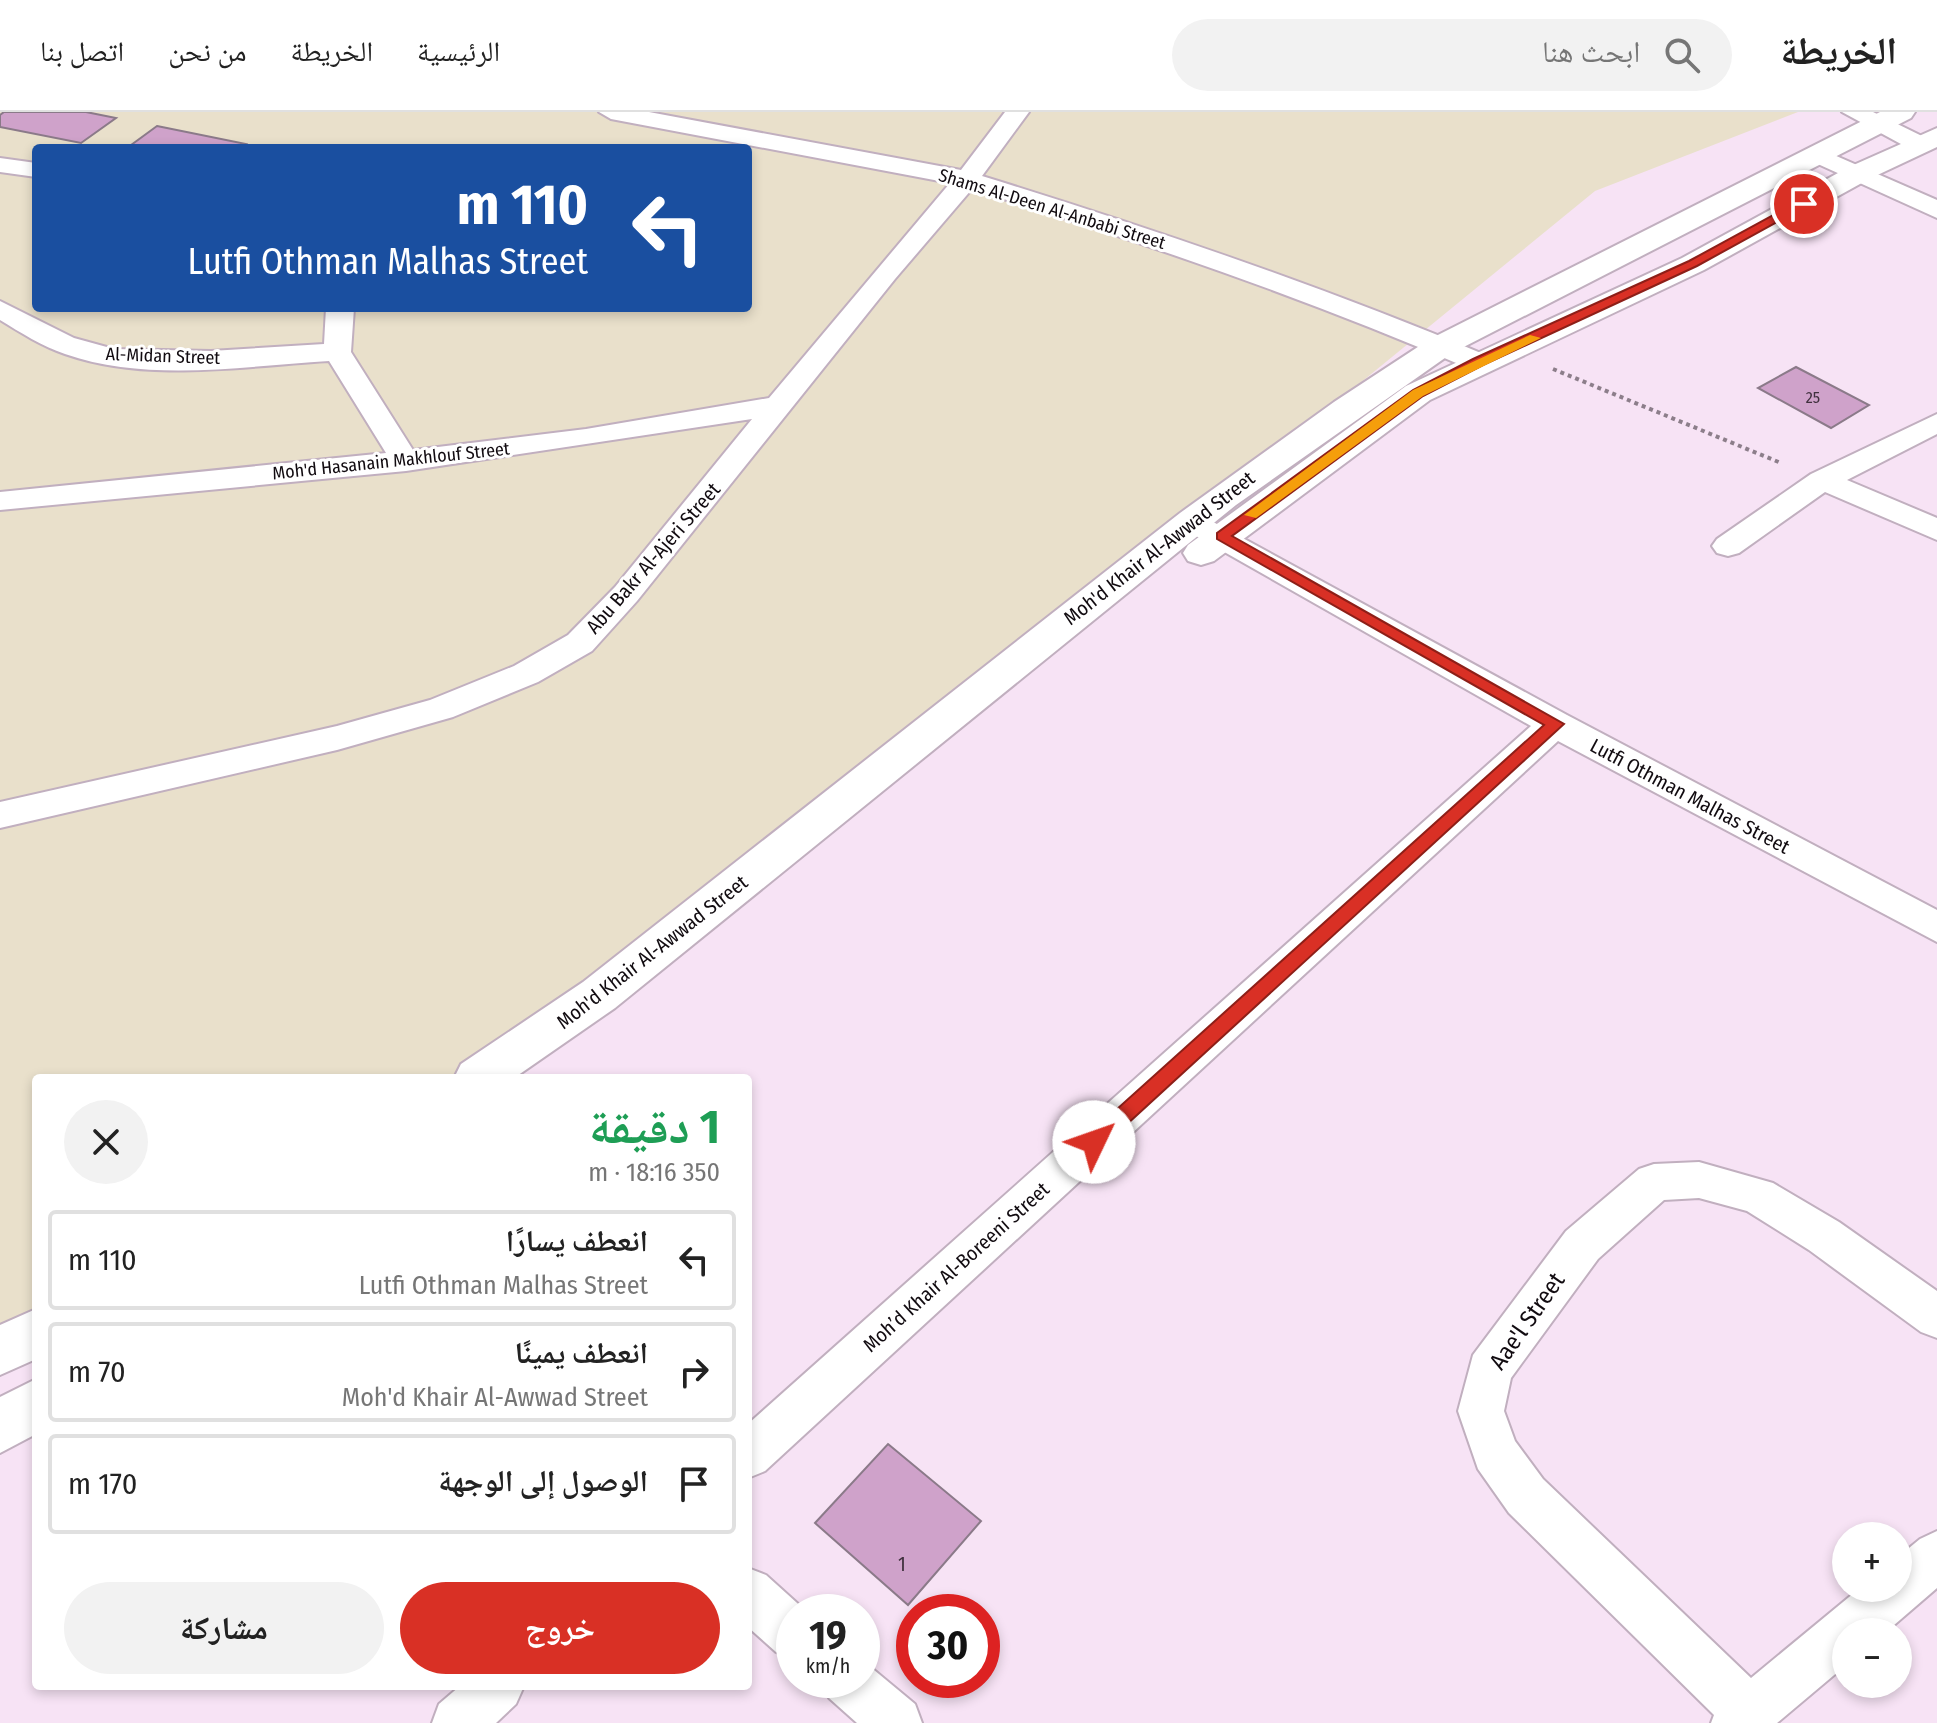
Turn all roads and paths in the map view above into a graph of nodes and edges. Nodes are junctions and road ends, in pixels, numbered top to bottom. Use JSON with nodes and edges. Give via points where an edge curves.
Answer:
{"nodes":[{"id":1,"x":611,"y":112,"type":"edge"},
{"id":2,"x":1017,"y":112,"type":"edge"},
{"id":3,"x":1878,"y":116,"type":"edge"},
{"id":4,"x":1929,"y":140,"type":"edge"},
{"id":5,"x":1818,"y":155,"type":"junction"},
{"id":6,"x":0,"y":165,"type":"edge"},
{"id":7,"x":32,"y":169,"type":"edge"},
{"id":8,"x":1859,"y":173,"type":"junction"},
{"id":9,"x":967,"y":179,"type":"junction"},
{"id":10,"x":1937,"y":210,"type":"edge"},
{"id":11,"x":0,"y":309,"type":"edge"},
{"id":12,"x":340,"y":312,"type":"edge"},
{"id":13,"x":1441,"y":346,"type":"junction"},
{"id":14,"x":337,"y":352,"type":"junction"},
{"id":15,"x":1493,"y":356,"type":"junction"},
{"id":16,"x":780,"y":405,"type":"junction"},
{"id":17,"x":1937,"y":423,"type":"edge"},
{"id":18,"x":406,"y":462,"type":"junction"},
{"id":19,"x":1822,"y":480,"type":"junction"},
{"id":20,"x":0,"y":501,"type":"edge"},
{"id":21,"x":1208,"y":528,"type":"junction"},
{"id":22,"x":1937,"y":530,"type":"edge"},
{"id":23,"x":1728,"y":546,"type":"dead end"},
{"id":24,"x":1555,"y":724,"type":"junction"},
{"id":25,"x":0,"y":815,"type":"edge"},
{"id":26,"x":1937,"y":927,"type":"edge"},
{"id":27,"x":484,"y":1074,"type":"edge"},
{"id":28,"x":533,"y":1074,"type":"edge"},
{"id":29,"x":1937,"y":1317,"type":"edge"},
{"id":30,"x":32,"y":1335,"type":"edge"},
{"id":31,"x":0,"y":1351,"type":"edge"},
{"id":32,"x":32,"y":1407,"type":"edge"},
{"id":33,"x":0,"y":1427,"type":"edge"},
{"id":34,"x":752,"y":1451,"type":"edge"},
{"id":35,"x":1937,"y":1556,"type":"edge"},
{"id":36,"x":752,"y":1597,"type":"edge"},
{"id":37,"x":776,"y":1618,"type":"edge"},
{"id":38,"x":1863,"y":1618,"type":"edge"},
{"id":39,"x":1832,"y":1644,"type":"edge"},
{"id":40,"x":494,"y":1690,"type":"edge"},
{"id":41,"x":868,"y":1698,"type":"edge"},
{"id":42,"x":1743,"y":1718,"type":"edge"},
{"id":43,"x":458,"y":1723,"type":"edge"},
{"id":44,"x":896,"y":1723,"type":"edge"}],
"edges":[{"from":1,"to":9,"type":"street","name":"Shams Al-Deen Al-Anbabi Street"},
{"from":2,"to":9,"type":"street","name":"Abu Bakr Al-Ajeri Street"},
{"from":3,"to":4,"type":"street"},
{"from":3,"to":5,"type":"street","name":"Moh'd Khair Al-Awwad Street"},
{"from":4,"to":8,"type":"street","name":"Moh'd Khair Al-Awwad Street"},
{"from":5,"to":8,"type":"street"},
{"from":5,"to":13,"type":"street","name":"Moh'd Khair Al-Awwad Street"},
{"from":6,"to":7,"type":"street"},
{"from":8,"to":10,"type":"street"},
{"from":8,"to":15,"type":"street","name":"Moh'd Khair Al-Awwad Street","via":[[1693,264]]},
{"from":9,"to":13,"type":"street","name":"Shams Al-Deen Al-Anbabi Street","via":[[1159,239],[1347,306]]},
{"from":9,"to":16,"type":"street","name":"Abu Bakr Al-Ajeri Street"},
{"from":11,"to":14,"type":"street","name":"Al-Midan Street","via":[[55,341],[119,358]]},
{"from":12,"to":14,"type":"street"},
{"from":13,"to":15,"type":"street","name":"Shams Al-Deen Al-Anbabi Street"},
{"from":13,"to":21,"type":"street","name":"Moh'd Khair Al-Awwad Street","via":[[1277,456]]},
{"from":14,"to":18,"type":"street"},
{"from":15,"to":19,"type":"path"},
{"from":15,"to":21,"type":"street","name":"Moh'd Khair Al-Awwad Street","via":[[1418,393]]},
{"from":16,"to":18,"type":"street","name":"Moh'd Hasanain Makhlouf Street","via":[[599,437]]},
{"from":16,"to":25,"type":"street","name":"Abu Bakr Al-Ajeri Street","via":[[580,643],[526,674],[441,709],[337,738]]},
{"from":17,"to":19,"type":"street"},
{"from":18,"to":20,"type":"street","name":"Moh'd Hasanain Makhlouf Street"},
{"from":19,"to":22,"type":"street"},
{"from":19,"to":23,"type":"street"},
{"from":21,"to":24,"type":"street","name":"Lutfi Othman Malhas Street"},
{"from":21,"to":27,"type":"street","name":"Moh'd Khair Al-Awwad Street","via":[[559,1024]]},
{"from":21,"to":28,"type":"street","name":"Moh'd Khair Al-Awwad Street","via":[[647,992]]},
{"from":24,"to":26,"type":"street","name":"Lutfi Othman Malhas Street"},
{"from":24,"to":34,"type":"street","name":"Moh’d Khair Al-Boreeni Street"},
{"from":29,"to":42,"type":"street","name":"Aae'l Street","via":[[1758,1196],[1699,1180],[1654,1182],[1582,1245],[1489,1370],[1481,1411],[1495,1453],[1526,1496]]},
{"from":30,"to":31,"type":"street"},
{"from":32,"to":33,"type":"street"},
{"from":35,"to":38,"type":"street"},
{"from":36,"to":37,"type":"street"},
{"from":39,"to":42,"type":"street"},
{"from":40,"to":43,"type":"street"},
{"from":41,"to":44,"type":"street"}]}
